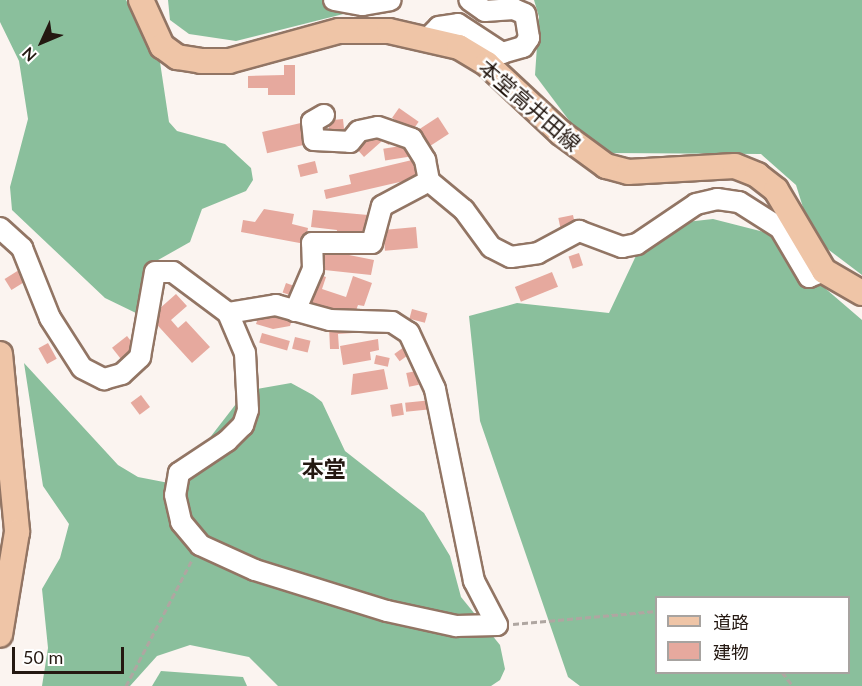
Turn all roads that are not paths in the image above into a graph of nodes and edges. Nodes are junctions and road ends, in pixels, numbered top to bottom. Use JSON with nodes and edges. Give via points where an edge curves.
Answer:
{"nodes":[{"id":1,"x":141,"y":0,"type":"edge"},
{"id":2,"x":334,"y":0,"type":"edge"},
{"id":3,"x":391,"y":0,"type":"edge"},
{"id":4,"x":469,"y":0,"type":"edge"},
{"id":5,"x":429,"y":37,"type":"junction"},
{"id":6,"x":324,"y":115,"type":"dead end"},
{"id":7,"x":429,"y":181,"type":"junction"},
{"id":8,"x":0,"y":228,"type":"edge"},
{"id":9,"x":824,"y":271,"type":"junction"},
{"id":10,"x":862,"y":293,"type":"edge"},
{"id":11,"x":295,"y":311,"type":"junction"},
{"id":12,"x":228,"y":313,"type":"junction"},
{"id":13,"x":0,"y":354,"type":"edge"},
{"id":14,"x":0,"y":635,"type":"edge"}],
"edges":[{"from":1,"to":5,"type":"main road","name":"本堂高井田線","via":[[162,46],[177,57],[201,61],[229,61],[339,31]]},
{"from":2,"to":3,"type":"street","via":[[363,5]]},
{"from":4,"to":5,"type":"street","via":[[485,11],[514,9],[525,14],[530,38],[523,47],[502,53],[458,24],[439,27]]},
{"from":5,"to":9,"type":"main road","name":"本堂高井田線","via":[[487,64],[568,140],[606,165],[628,172],[735,166],[757,175],[776,190]]},
{"from":6,"to":7,"type":"street","via":[[312,123],[315,140],[344,143],[359,131],[395,129],[421,153]]},
{"from":7,"to":9,"type":"street","via":[[464,210],[491,247],[511,256],[538,252],[579,231],[622,247],[637,244],[696,204],[717,199],[739,202],[780,228],[809,277]]},
{"from":7,"to":11,"type":"street","via":[[382,206],[372,243],[312,243],[313,269]]},
{"from":8,"to":12,"type":"street","via":[[22,248],[50,318],[82,368],[104,378],[122,374],[140,357],[155,272],[173,272]]},
{"from":9,"to":10,"type":"main road","name":"本堂高井田線"},
{"from":11,"to":12,"type":"street","via":[[276,305]]},
{"from":11,"to":12,"type":"street","via":[[330,320],[392,322],[408,333],[435,389],[474,580],[498,624],[456,626],[387,611],[255,570],[200,545],[182,522],[175,495],[179,473],[227,441],[243,425],[248,410],[245,353]]},
{"from":13,"to":14,"type":"main road","via":[[16,532]]}]}
